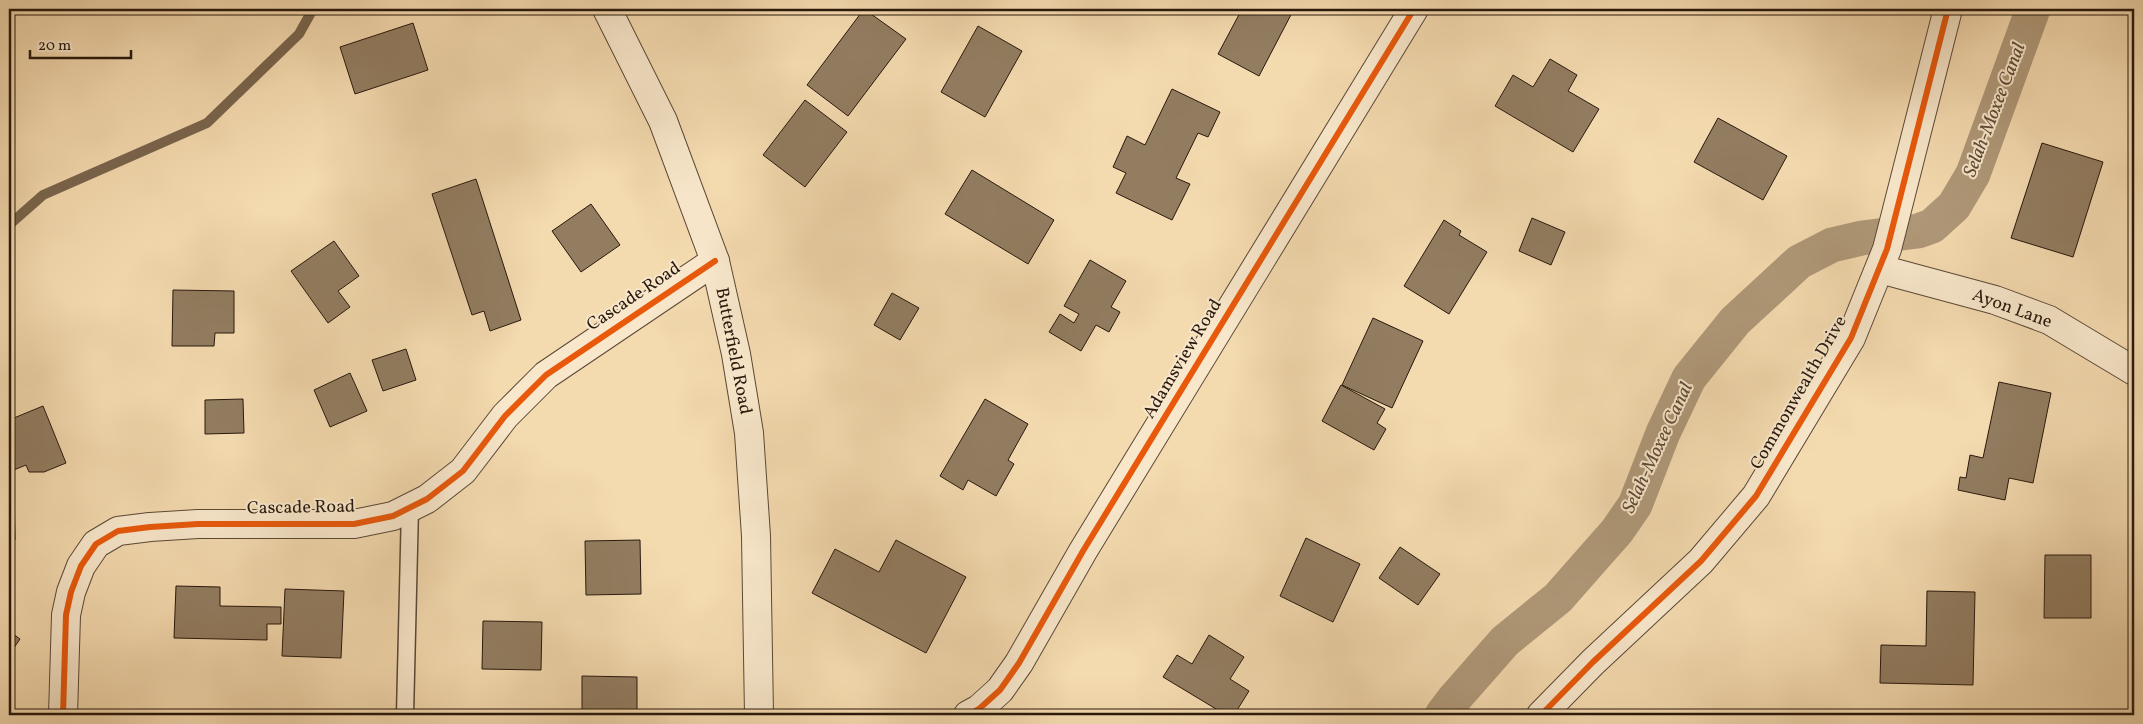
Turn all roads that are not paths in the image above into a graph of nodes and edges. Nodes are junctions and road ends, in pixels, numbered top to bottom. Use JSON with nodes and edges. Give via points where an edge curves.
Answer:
{"nodes":[{"id":1,"x":607,"y":9,"type":"edge"},
{"id":2,"x":1414,"y":9,"type":"edge"},
{"id":3,"x":1948,"y":9,"type":"edge"},
{"id":4,"x":1883,"y":259,"type":"junction"},
{"id":5,"x":715,"y":261,"type":"junction"},
{"id":6,"x":2134,"y":370,"type":"edge"},
{"id":7,"x":410,"y":507,"type":"junction"},
{"id":8,"x":64,"y":715,"type":"edge"},
{"id":9,"x":405,"y":715,"type":"edge"},
{"id":10,"x":760,"y":715,"type":"edge"},
{"id":11,"x":968,"y":715,"type":"edge"},
{"id":12,"x":1542,"y":715,"type":"edge"}],
"edges":[{"from":1,"to":5,"type":"street","name":"Butterfield Road","via":[[663,121]]},
{"from":2,"to":11,"type":"street","name":"Adamsview Road","via":[[1019,663],[1000,690]]},
{"from":3,"to":4,"type":"street","name":"Commonwealth Drive"},
{"from":4,"to":6,"type":"street","name":"Ayon Lane","via":[[2048,320]]},
{"from":4,"to":12,"type":"street","name":"Commonwealth Drive","via":[[1851,338],[1756,496],[1701,561],[1593,662]]},
{"from":5,"to":7,"type":"street","name":"Cascade Road","via":[[546,375],[506,416],[463,471],[427,499]]},
{"from":5,"to":10,"type":"street","name":"Butterfield Road","via":[[736,354],[749,433],[756,536]]},
{"from":7,"to":8,"type":"street","name":"Cascade Road","via":[[392,516],[354,524],[198,524],[118,531],[96,544],[81,566],[66,615]]},
{"from":7,"to":9,"type":"lane"}]}
